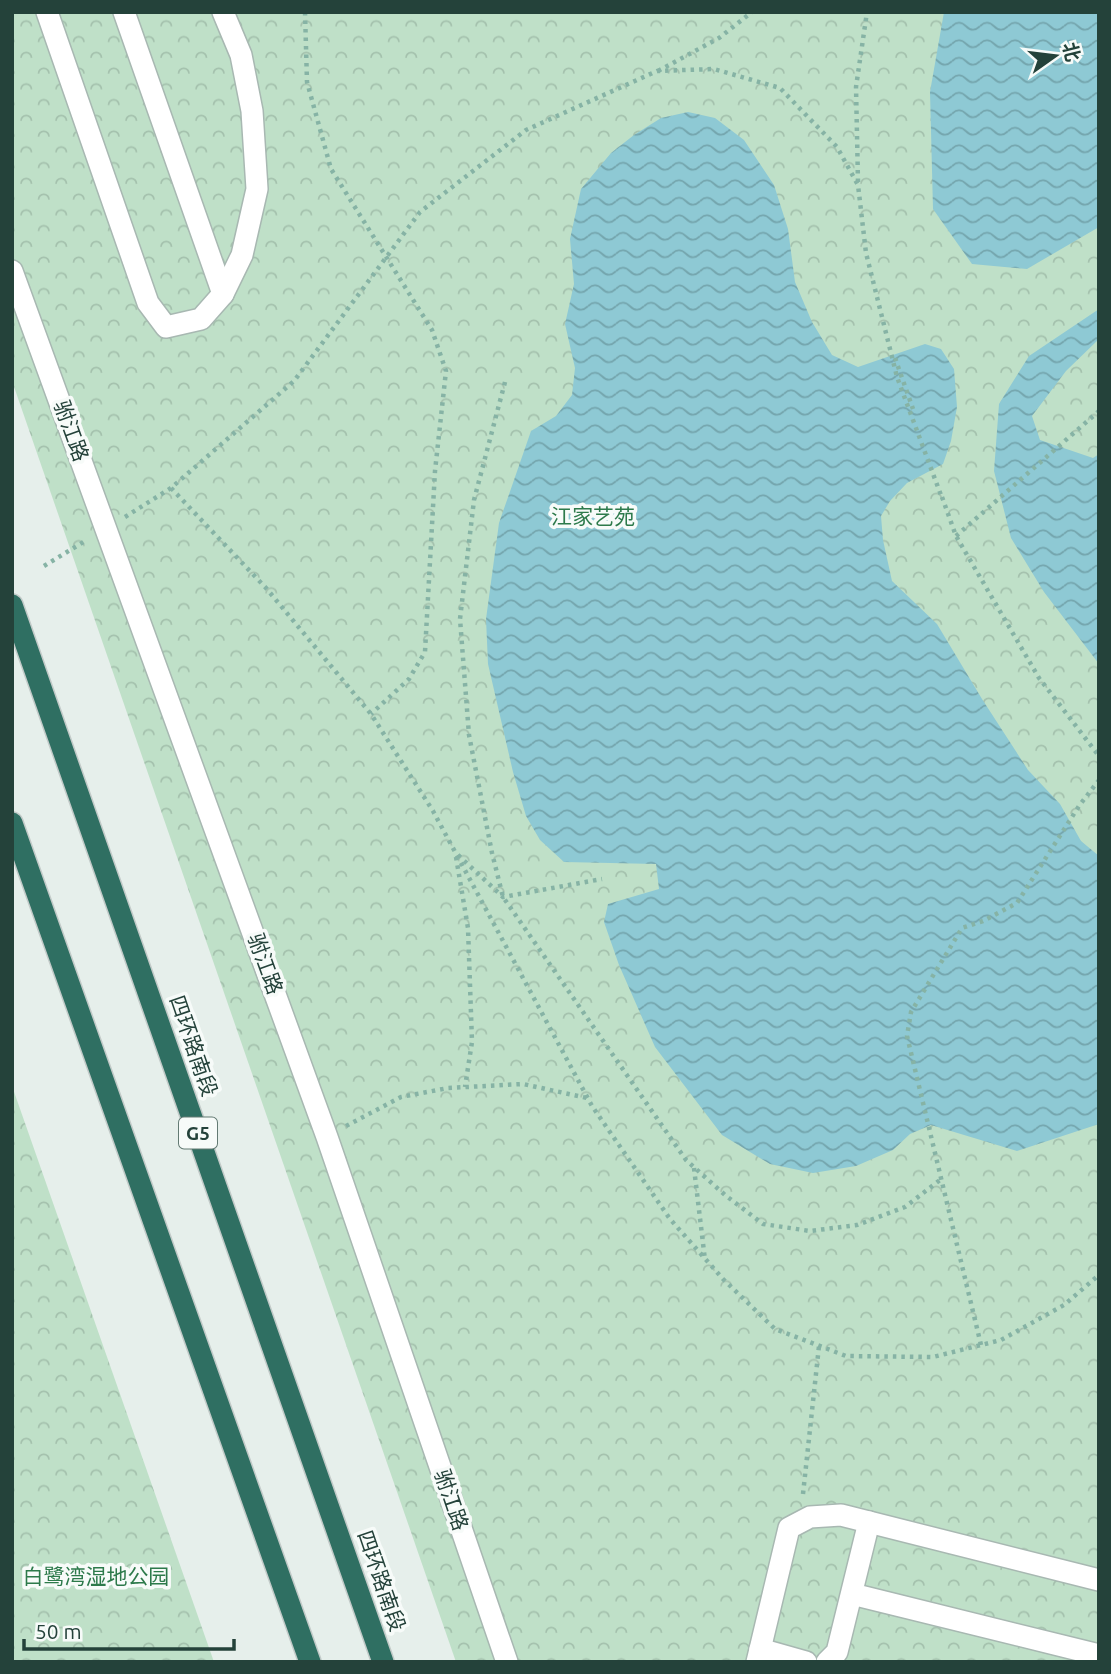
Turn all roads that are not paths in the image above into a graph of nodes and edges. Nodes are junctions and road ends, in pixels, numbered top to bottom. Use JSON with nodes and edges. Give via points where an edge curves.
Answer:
{"nodes":[{"id":1,"x":47,"y":12,"type":"edge"},
{"id":2,"x":124,"y":12,"type":"edge"},
{"id":3,"x":223,"y":12,"type":"edge"},
{"id":4,"x":12,"y":271,"type":"edge"},
{"id":5,"x":223,"y":294,"type":"junction"},
{"id":6,"x":12,"y":605,"type":"edge"},
{"id":7,"x":12,"y":823,"type":"edge"},
{"id":8,"x":869,"y":1522,"type":"junction"},
{"id":9,"x":1099,"y":1580,"type":"edge"},
{"id":10,"x":852,"y":1594,"type":"junction"},
{"id":11,"x":1099,"y":1655,"type":"edge"},
{"id":12,"x":759,"y":1656,"type":"edge"},
{"id":13,"x":310,"y":1662,"type":"edge"},
{"id":14,"x":383,"y":1662,"type":"edge"},
{"id":15,"x":507,"y":1662,"type":"edge"},
{"id":16,"x":806,"y":1662,"type":"edge"},
{"id":17,"x":827,"y":1662,"type":"edge"}],
"edges":[{"from":1,"to":5,"type":"street","via":[[148,303],[166,327],[201,319]]},
{"from":2,"to":5,"type":"street"},
{"from":3,"to":5,"type":"street","via":[[241,55],[252,111],[257,189],[242,255]]},
{"from":4,"to":15,"type":"street","name":"驸江路","via":[[327,1136]]},
{"from":6,"to":14,"type":"highway","name":"四环路南段","number":"G5"},
{"from":7,"to":13,"type":"highway"},
{"from":8,"to":9,"type":"street"},
{"from":8,"to":10,"type":"street"},
{"from":8,"to":12,"type":"street","via":[[841,1515],[810,1517],[789,1528]]},
{"from":10,"to":11,"type":"street"},
{"from":10,"to":17,"type":"street","via":[[837,1652]]},
{"from":12,"to":16,"type":"street"}]}
